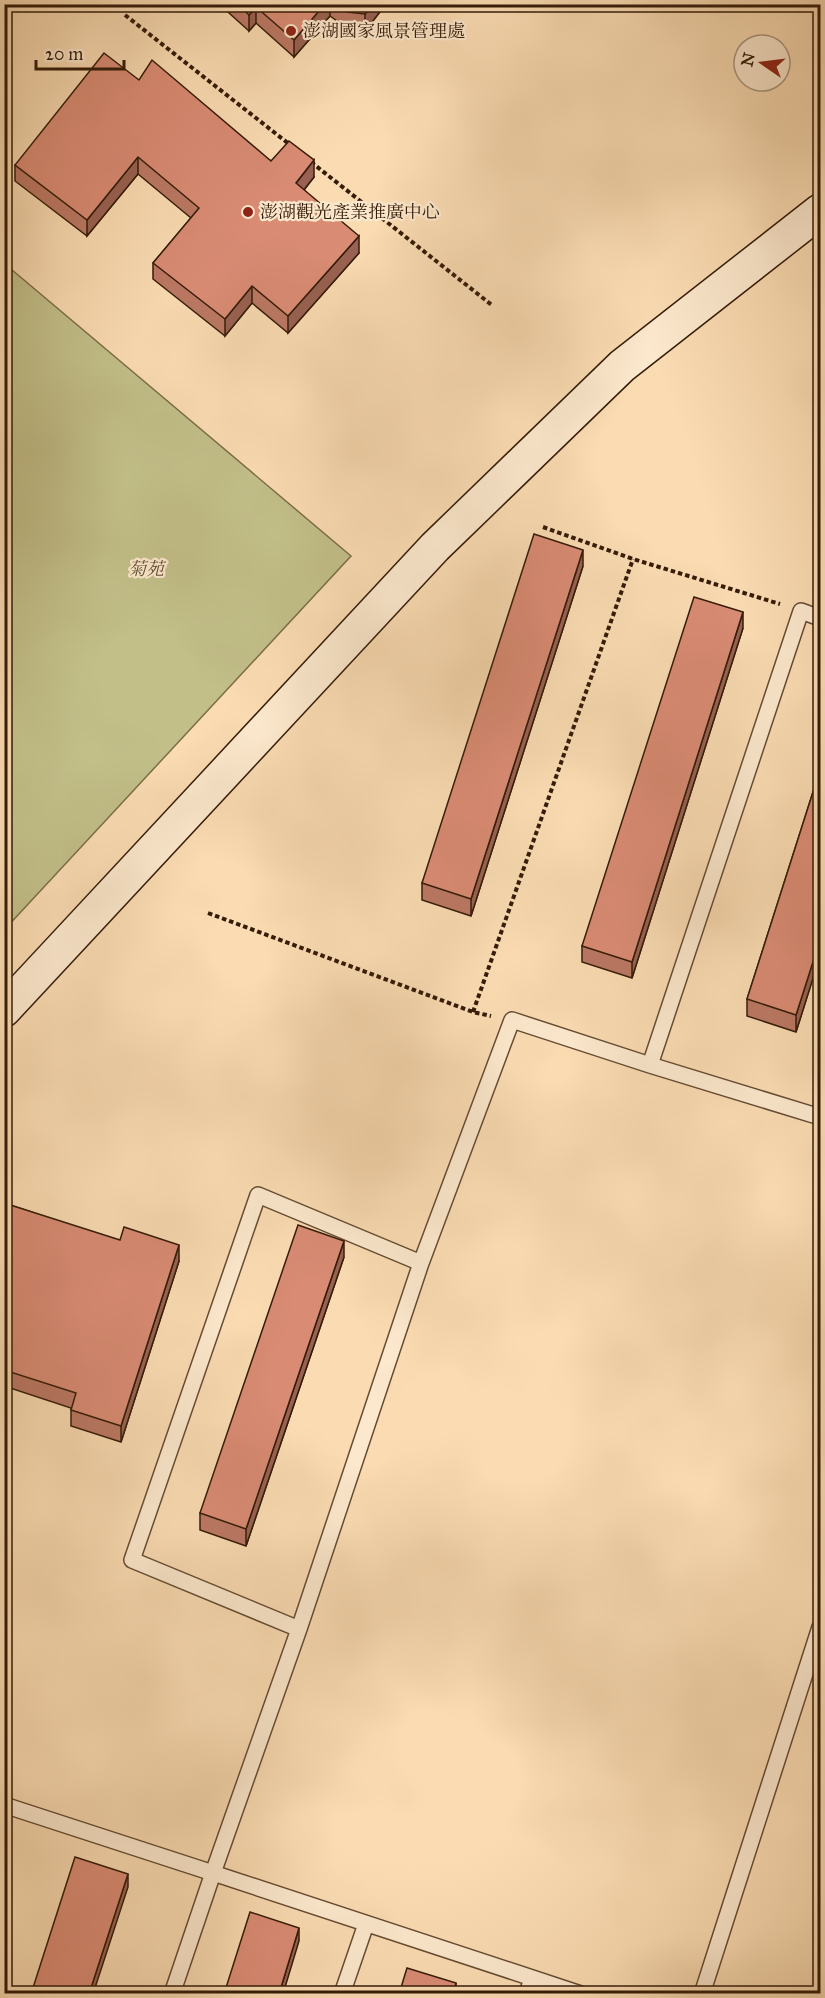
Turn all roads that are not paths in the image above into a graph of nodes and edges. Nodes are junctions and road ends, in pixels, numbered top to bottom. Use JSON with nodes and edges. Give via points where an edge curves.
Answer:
{"nodes":[{"id":1,"x":820,"y":211,"type":"edge"},
{"id":2,"x":820,"y":618,"type":"edge"},
{"id":3,"x":4,"y":1010,"type":"edge"},
{"id":4,"x":650,"y":1065,"type":"junction"},
{"id":5,"x":819,"y":1112,"type":"edge"},
{"id":6,"x":421,"y":1263,"type":"junction"},
{"id":7,"x":820,"y":1627,"type":"edge"},
{"id":8,"x":299,"y":1629,"type":"junction"},
{"id":9,"x":4,"y":1805,"type":"edge"},
{"id":10,"x":213,"y":1873,"type":"junction"},
{"id":11,"x":366,"y":1924,"type":"junction"},
{"id":12,"x":532,"y":1978,"type":"junction"},
{"id":13,"x":172,"y":1994,"type":"edge"},
{"id":14,"x":342,"y":1994,"type":"edge"},
{"id":15,"x":527,"y":1994,"type":"edge"},
{"id":16,"x":581,"y":1994,"type":"edge"},
{"id":17,"x":702,"y":1994,"type":"edge"}],
"edges":[{"from":1,"to":3,"type":"main road","via":[[622,366],[435,547]]},
{"from":2,"to":4,"type":"lane","via":[[801,611]]},
{"from":4,"to":5,"type":"lane"},
{"from":4,"to":6,"type":"lane","via":[[512,1020]]},
{"from":6,"to":8,"type":"lane"},
{"from":6,"to":8,"type":"lane","via":[[258,1195],[132,1560]]},
{"from":7,"to":17,"type":"lane"},
{"from":8,"to":10,"type":"lane"},
{"from":9,"to":10,"type":"lane"},
{"from":10,"to":11,"type":"lane"},
{"from":10,"to":13,"type":"lane"},
{"from":11,"to":12,"type":"lane"},
{"from":11,"to":14,"type":"lane"},
{"from":12,"to":15,"type":"lane"},
{"from":12,"to":16,"type":"lane"}]}
